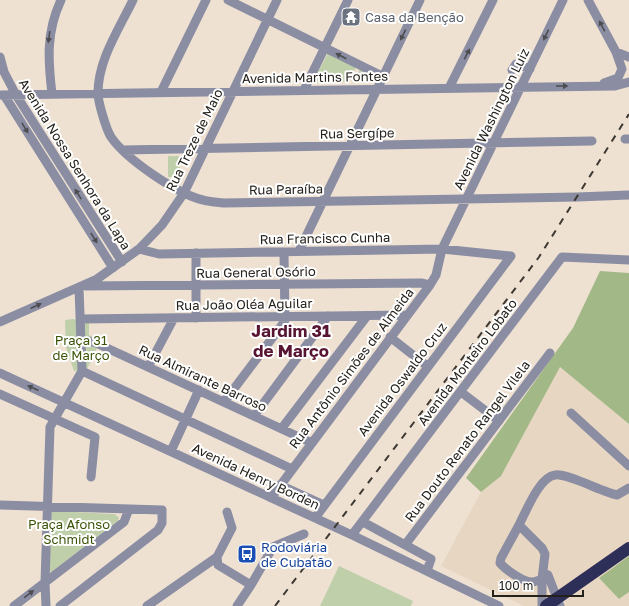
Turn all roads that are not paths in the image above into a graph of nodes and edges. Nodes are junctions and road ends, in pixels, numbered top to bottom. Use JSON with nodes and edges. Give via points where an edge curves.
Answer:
{"nodes":[{"id":1,"x":62,"y":0,"type":"edge"},
{"id":2,"x":133,"y":0,"type":"edge"},
{"id":3,"x":206,"y":0,"type":"edge"},
{"id":4,"x":228,"y":0,"type":"edge"},
{"id":5,"x":277,"y":0,"type":"edge"},
{"id":6,"x":348,"y":0,"type":"edge"},
{"id":7,"x":420,"y":0,"type":"edge"},
{"id":8,"x":493,"y":0,"type":"edge"},
{"id":9,"x":588,"y":0,"type":"edge"},
{"id":10,"x":563,"y":1,"type":"edge"},
{"id":11,"x":268,"y":19,"type":"junction"},
{"id":12,"x":324,"y":48,"type":"junction"},
{"id":13,"x":616,"y":52,"type":"junction"},
{"id":14,"x":0,"y":57,"type":"edge"},
{"id":15,"x":629,"y":57,"type":"edge"},
{"id":16,"x":530,"y":69,"type":"junction"},
{"id":17,"x":512,"y":70,"type":"dead end"},
{"id":18,"x":382,"y":76,"type":"junction"},
{"id":19,"x":629,"y":82,"type":"edge"},
{"id":20,"x":523,"y":86,"type":"junction"},
{"id":21,"x":597,"y":86,"type":"junction"},
{"id":22,"x":449,"y":88,"type":"junction"},
{"id":23,"x":377,"y":89,"type":"junction"},
{"id":24,"x":304,"y":90,"type":"junction"},
{"id":25,"x":161,"y":92,"type":"junction"},
{"id":26,"x":231,"y":92,"type":"junction"},
{"id":27,"x":52,"y":94,"type":"junction"},
{"id":28,"x":98,"y":94,"type":"junction"},
{"id":29,"x":2,"y":95,"type":"edge"},
{"id":30,"x":16,"y":95,"type":"junction"},
{"id":31,"x":592,"y":141,"type":"dead end"},
{"id":32,"x":493,"y":143,"type":"junction"},
{"id":33,"x":349,"y":146,"type":"junction"},
{"id":34,"x":206,"y":148,"type":"junction"},
{"id":35,"x":123,"y":150,"type":"junction"},
{"id":36,"x":184,"y":193,"type":"junction"},
{"id":37,"x":629,"y":195,"type":"edge"},
{"id":38,"x":467,"y":199,"type":"junction"},
{"id":39,"x":322,"y":201,"type":"junction"},
{"id":40,"x":442,"y":249,"type":"junction"},
{"id":41,"x":139,"y":250,"type":"junction"},
{"id":42,"x":299,"y":251,"type":"junction"},
{"id":43,"x":284,"y":252,"type":"junction"},
{"id":44,"x":196,"y":253,"type":"junction"},
{"id":45,"x":511,"y":256,"type":"joint"},
{"id":46,"x":629,"y":260,"type":"edge"},
{"id":47,"x":122,"y":262,"type":"junction"},
{"id":48,"x":113,"y":268,"type":"junction"},
{"id":49,"x":284,"y":284,"type":"junction"},
{"id":50,"x":430,"y":285,"type":"junction"},
{"id":51,"x":196,"y":286,"type":"junction"},
{"id":52,"x":80,"y":287,"type":"junction"},
{"id":53,"x":407,"y":315,"type":"junction"},
{"id":54,"x":328,"y":316,"type":"junction"},
{"id":55,"x":367,"y":316,"type":"junction"},
{"id":56,"x":285,"y":317,"type":"junction"},
{"id":57,"x":174,"y":318,"type":"junction"},
{"id":58,"x":196,"y":318,"type":"junction"},
{"id":59,"x":81,"y":320,"type":"junction"},
{"id":60,"x":0,"y":322,"type":"edge"},
{"id":61,"x":390,"y":337,"type":"junction"},
{"id":62,"x":81,"y":339,"type":"junction"},
{"id":63,"x":550,"y":353,"type":"dead end"},
{"id":64,"x":427,"y":366,"type":"junction"},
{"id":65,"x":148,"y":367,"type":"junction"},
{"id":66,"x":82,"y":371,"type":"junction"},
{"id":67,"x":0,"y":373,"type":"edge"},
{"id":68,"x":199,"y":390,"type":"junction"},
{"id":69,"x":461,"y":392,"type":"junction"},
{"id":70,"x":0,"y":394,"type":"edge"},
{"id":71,"x":66,"y":402,"type":"junction"},
{"id":72,"x":224,"y":402,"type":"junction"},
{"id":73,"x":571,"y":413,"type":"dead end"},
{"id":74,"x":254,"y":416,"type":"junction"},
{"id":75,"x":54,"y":419,"type":"junction"},
{"id":76,"x":185,"y":420,"type":"junction"},
{"id":77,"x":499,"y":421,"type":"junction"},
{"id":78,"x":282,"y":428,"type":"junction"},
{"id":79,"x":312,"y":443,"type":"junction"},
{"id":80,"x":171,"y":451,"type":"junction"},
{"id":81,"x":629,"y":466,"type":"edge"},
{"id":82,"x":292,"y":469,"type":"junction"},
{"id":83,"x":91,"y":477,"type":"dead end"},
{"id":84,"x":280,"y":485,"type":"junction"},
{"id":85,"x":629,"y":488,"type":"edge"},
{"id":86,"x":271,"y":498,"type":"junction"},
{"id":87,"x":0,"y":505,"type":"edge"},
{"id":88,"x":324,"y":505,"type":"junction"},
{"id":89,"x":47,"y":507,"type":"junction"},
{"id":90,"x":129,"y":509,"type":"junction"},
{"id":91,"x":227,"y":512,"type":"dead end"},
{"id":92,"x":314,"y":518,"type":"junction"},
{"id":93,"x":363,"y":522,"type":"junction"},
{"id":94,"x":519,"y":525,"type":"junction"},
{"id":95,"x":304,"y":534,"type":"dead end"},
{"id":96,"x":352,"y":535,"type":"junction"},
{"id":97,"x":405,"y":545,"type":"junction"},
{"id":98,"x":629,"y":548,"type":"edge"},
{"id":99,"x":217,"y":557,"type":"junction"},
{"id":100,"x":427,"y":570,"type":"junction"},
{"id":101,"x":544,"y":576,"type":"junction"},
{"id":102,"x":45,"y":583,"type":"junction"},
{"id":103,"x":251,"y":585,"type":"junction"},
{"id":104,"x":161,"y":596,"type":"junction"},
{"id":105,"x":555,"y":604,"type":"edge"},
{"id":106,"x":14,"y":606,"type":"edge"},
{"id":107,"x":46,"y":606,"type":"edge"},
{"id":108,"x":60,"y":606,"type":"edge"},
{"id":109,"x":147,"y":606,"type":"edge"},
{"id":110,"x":160,"y":606,"type":"edge"},
{"id":111,"x":237,"y":606,"type":"edge"},
{"id":112,"x":499,"y":606,"type":"edge"},
{"id":113,"x":542,"y":606,"type":"edge"},
{"id":114,"x":546,"y":606,"type":"edge"}],
"edges":[{"from":1,"to":27,"type":"street","one_way":true,"via":[[50,28],[48,46]]},
{"from":2,"to":28,"type":"street","name":"Rua Paraíba","via":[[104,61]]},
{"from":3,"to":25,"type":"street"},
{"from":4,"to":11,"type":"street"},
{"from":5,"to":11,"type":"street","name":"Rua Treze de Maio"},
{"from":6,"to":12,"type":"street"},
{"from":7,"to":18,"type":"street","one_way":true},
{"from":22,"to":8,"type":"street","one_way":true},
{"from":13,"to":9,"type":"street","one_way":true},
{"from":10,"to":16,"type":"street","name":"Avenida Washington Luiz","one_way":true},
{"from":11,"to":12,"type":"street"},
{"from":11,"to":26,"type":"street","name":"Rua Treze de Maio"},
{"from":18,"to":12,"type":"street","one_way":true},
{"from":12,"to":24,"type":"street"},
{"from":13,"to":15,"type":"street"},
{"from":13,"to":21,"type":"street","via":[[622,69],[620,75]]},
{"from":14,"to":30,"type":"street","name":"Avenida Nossa Senhora da Lapa","via":[[4,72]]},
{"from":16,"to":17,"type":"street","via":[[516,64]]},
{"from":16,"to":20,"type":"street","name":"Avenida Washington Luiz"},
{"from":18,"to":23,"type":"street"},
{"from":19,"to":21,"type":"street","name":"Avenida Martins Fontes","via":[[615,86]]},
{"from":20,"to":21,"type":"street","name":"Avenida Martins Fontes","one_way":true},
{"from":20,"to":22,"type":"street","name":"Avenida Martins Fontes"},
{"from":20,"to":32,"type":"street","name":"Avenida Washington Luiz"},
{"from":22,"to":23,"type":"street","name":"Avenida Martins Fontes"},
{"from":23,"to":24,"type":"street","name":"Avenida Martins Fontes"},
{"from":23,"to":33,"type":"street"},
{"from":24,"to":26,"type":"street","name":"Avenida Martins Fontes"},
{"from":25,"to":26,"type":"street","name":"Avenida Martins Fontes"},
{"from":25,"to":28,"type":"street","name":"Avenida Martins Fontes"},
{"from":26,"to":34,"type":"street","name":"Rua Treze de Maio"},
{"from":27,"to":28,"type":"street","name":"Avenida Martins Fontes"},
{"from":27,"to":30,"type":"street","name":"Avenida Martins Fontes"},
{"from":28,"to":35,"type":"street","name":"Rua Paraíba","via":[[111,136]]},
{"from":29,"to":30,"type":"street","name":"Avenida Martins Fontes"},
{"from":29,"to":48,"type":"street","name":"Avenida Nossa Senhora da Lapa","one_way":true},
{"from":47,"to":30,"type":"street","name":"Avenida Nossa Senhora da Lapa","one_way":true},
{"from":31,"to":32,"type":"street","name":"Rua Sergípe"},
{"from":32,"to":33,"type":"street","name":"Rua Sergípe"},
{"from":32,"to":38,"type":"street","name":"Avenida Washington Luiz"},
{"from":33,"to":34,"type":"street","name":"Rua Sergípe"},
{"from":33,"to":39,"type":"street"},
{"from":34,"to":35,"type":"street","name":"Rua Sergípe"},
{"from":34,"to":36,"type":"street","name":"Rua Treze de Maio"},
{"from":35,"to":36,"type":"street","name":"Rua Paraíba","via":[[142,167]]},
{"from":36,"to":39,"type":"street","name":"Rua Paraíba","via":[[202,200],[224,203]]},
{"from":36,"to":41,"type":"street","name":"Rua Treze de Maio","via":[[162,225]]},
{"from":37,"to":38,"type":"street","name":"Rua Paraíba"},
{"from":38,"to":39,"type":"street","name":"Rua Paraíba"},
{"from":38,"to":40,"type":"street","name":"Avenida Washington Luiz"},
{"from":39,"to":42,"type":"street"},
{"from":40,"to":42,"type":"street","name":"Rua Francisco Cunha"},
{"from":40,"to":45,"type":"street","name":"Rua Francisco Cunha"},
{"from":40,"to":50,"type":"street","name":"Rua Antônio Simões de Almeida","via":[[436,274]]},
{"from":41,"to":44,"type":"street","name":"Rua Francisco Cunha","via":[[159,254]]},
{"from":41,"to":47,"type":"street","name":"Rua Treze de Maio"},
{"from":42,"to":43,"type":"street","name":"Rua Francisco Cunha"},
{"from":43,"to":44,"type":"street","name":"Rua Francisco Cunha"},
{"from":43,"to":49,"type":"street"},
{"from":44,"to":51,"type":"street"},
{"from":45,"to":64,"type":"street","name":"Avenida Oswaldo Cruz"},
{"from":46,"to":69,"type":"street","name":"Avenida Monteiro Lobato","via":[[562,257]]},
{"from":47,"to":48,"type":"street","name":"Rua Treze de Maio"},
{"from":48,"to":52,"type":"street","name":"Rua Treze de Maio"},
{"from":49,"to":50,"type":"street","name":"Rua General Osório"},
{"from":49,"to":51,"type":"street","name":"Rua General Osório"},
{"from":49,"to":56,"type":"street"},
{"from":50,"to":53,"type":"street","name":"Rua Antônio Simões de Almeida"},
{"from":51,"to":52,"type":"street","name":"Rua General Osório"},
{"from":51,"to":58,"type":"street"},
{"from":52,"to":59,"type":"street"},
{"from":60,"to":52,"type":"street","name":"Rua Treze de Maio","one_way":true},
{"from":53,"to":55,"type":"street","name":"Rua João Oléa Aguilar"},
{"from":53,"to":61,"type":"street","name":"Rua Antônio Simões de Almeida"},
{"from":54,"to":55,"type":"street","name":"Rua João Oléa Aguilar"},
{"from":54,"to":56,"type":"street","name":"Rua João Oléa Aguilar"},
{"from":54,"to":74,"type":"street"},
{"from":55,"to":78,"type":"street"},
{"from":56,"to":58,"type":"street","name":"Rua João Oléa Aguilar"},
{"from":56,"to":72,"type":"street","via":[[285,321]]},
{"from":57,"to":58,"type":"street","name":"Rua João Oléa Aguilar"},
{"from":57,"to":59,"type":"street","name":"Rua João Oléa Aguilar"},
{"from":57,"to":65,"type":"street"},
{"from":59,"to":62,"type":"street"},
{"from":61,"to":64,"type":"street"},
{"from":61,"to":79,"type":"street","name":"Rua Antônio Simões de Almeida"},
{"from":62,"to":65,"type":"street","name":"Rua Almirante Barroso","via":[[96,343]]},
{"from":62,"to":66,"type":"street"},
{"from":63,"to":77,"type":"street","name":"Rua Douto Renato Rangel Vilela"},
{"from":64,"to":88,"type":"street","name":"Avenida Oswaldo Cruz"},
{"from":65,"to":68,"type":"street","name":"Rua Almirante Barroso"},
{"from":66,"to":71,"type":"street"},
{"from":66,"to":76,"type":"street"},
{"from":71,"to":67,"type":"street","name":"Avenida Henry Borden","one_way":true},
{"from":68,"to":72,"type":"street","name":"Rua Almirante Barroso"},
{"from":68,"to":76,"type":"street"},
{"from":69,"to":77,"type":"street"},
{"from":69,"to":93,"type":"street","name":"Avenida Monteiro Lobato"},
{"from":70,"to":75,"type":"street"},
{"from":71,"to":75,"type":"street"},
{"from":71,"to":80,"type":"street","name":"Avenida Henry Borden"},
{"from":72,"to":74,"type":"street","name":"Rua Almirante Barroso"},
{"from":73,"to":81,"type":"street"},
{"from":74,"to":78,"type":"street","name":"Rua Almirante Barroso"},
{"from":75,"to":83,"type":"street","via":[[95,437]]},
{"from":75,"to":89,"type":"street","via":[[50,427]]},
{"from":76,"to":80,"type":"street"},
{"from":76,"to":82,"type":"street"},
{"from":77,"to":97,"type":"street","name":"Rua Douto Renato Rangel Vilela"},
{"from":78,"to":79,"type":"street","name":"Rua Almirante Barroso"},
{"from":79,"to":82,"type":"street","name":"Rua Antônio Simões de Almeida"},
{"from":80,"to":86,"type":"street","name":"Avenida Henry Borden"},
{"from":82,"to":84,"type":"street","name":"Rua Antônio Simões de Almeida"},
{"from":84,"to":86,"type":"street","name":"Rua Antônio Simões de Almeida"},
{"from":84,"to":88,"type":"street","name":"Avenida Henry Borden"},
{"from":85,"to":94,"type":"street","via":[[617,495],[556,475],[548,478],[538,489]]},
{"from":86,"to":92,"type":"street","name":"Avenida Henry Borden"},
{"from":87,"to":89,"type":"street"},
{"from":88,"to":92,"type":"street","name":"Avenida Oswaldo Cruz"},
{"from":89,"to":90,"type":"street"},
{"from":89,"to":102,"type":"street"},
{"from":90,"to":102,"type":"street","via":[[124,522]]},
{"from":90,"to":108,"type":"street","via":[[162,510],[162,523],[158,530]]},
{"from":91,"to":99,"type":"street","via":[[232,528]]},
{"from":92,"to":96,"type":"street","name":"Avenida Henry Borden"},
{"from":93,"to":96,"type":"street","name":"Avenida Monteiro Lobato"},
{"from":93,"to":97,"type":"street"},
{"from":94,"to":101,"type":"street","via":[[542,548],[546,561]]},
{"from":94,"to":101,"type":"street","via":[[500,563],[504,568],[528,581],[536,582]]},
{"from":95,"to":103,"type":"street","via":[[273,547]]},
{"from":96,"to":100,"type":"street","name":"Avenida Henry Borden"},
{"from":97,"to":100,"type":"street","via":[[431,559]]},
{"from":98,"to":105,"type":"highway","bridge":true},
{"from":99,"to":103,"type":"street","via":[[218,565]]},
{"from":99,"to":104,"type":"street"},
{"from":100,"to":112,"type":"street","name":"Avenida Henry Borden"},
{"from":101,"to":105,"type":"street"},
{"from":101,"to":113,"type":"street"},
{"from":106,"to":102,"type":"street","one_way":true},
{"from":102,"to":107,"type":"street"},
{"from":103,"to":111,"type":"street"},
{"from":104,"to":109,"type":"street"},
{"from":104,"to":110,"type":"street"},
{"from":105,"to":114,"type":"highway"}]}
